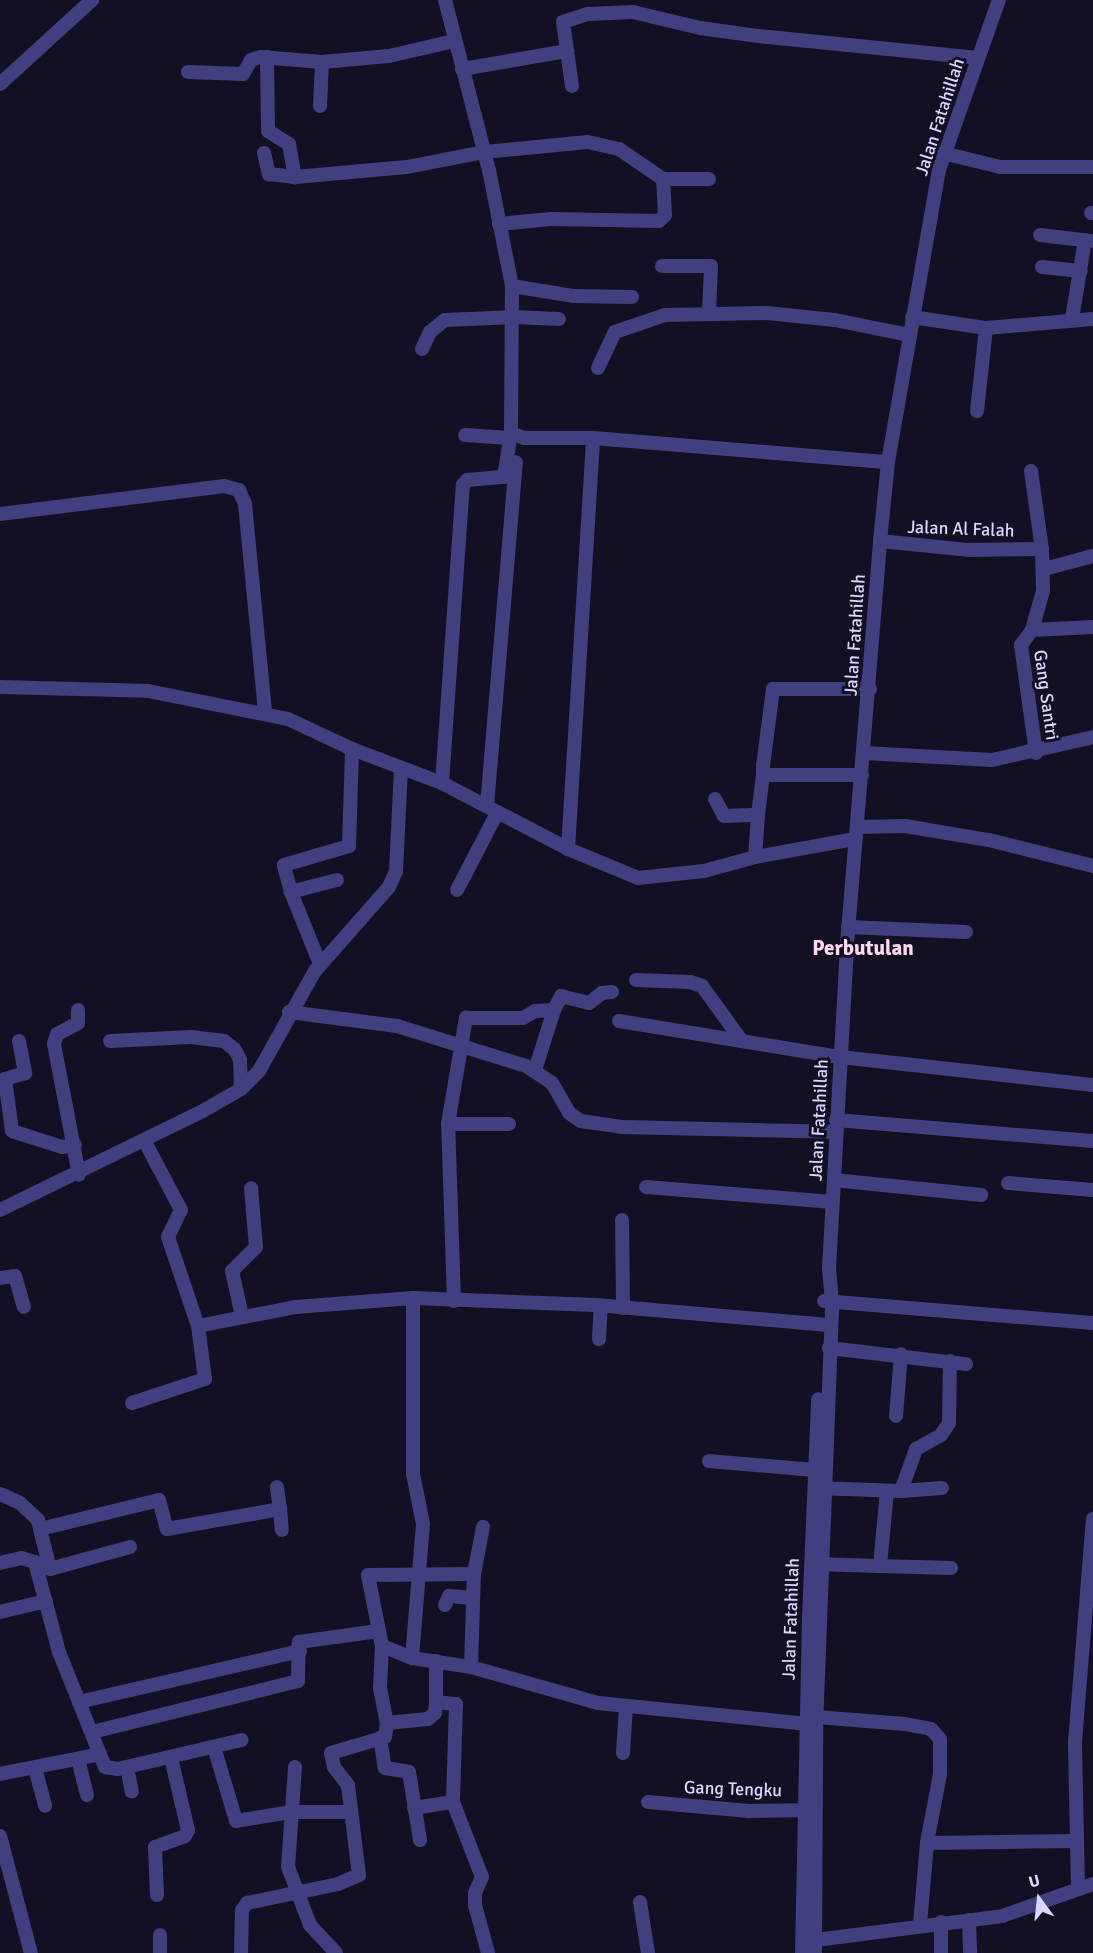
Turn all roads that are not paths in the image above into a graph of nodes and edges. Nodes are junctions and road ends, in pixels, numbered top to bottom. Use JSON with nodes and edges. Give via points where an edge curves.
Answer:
{"nodes":[{"id":1,"x":92,"y":0,"type":"edge"},
{"id":2,"x":445,"y":0,"type":"edge"},
{"id":3,"x":646,"y":0,"type":"edge"},
{"id":4,"x":999,"y":0,"type":"edge"},
{"id":5,"x":645,"y":15,"type":"junction"},
{"id":6,"x":454,"y":41,"type":"junction"},
{"id":7,"x":567,"y":51,"type":"junction"},
{"id":8,"x":267,"y":57,"type":"junction"},
{"id":9,"x":978,"y":58,"type":"junction"},
{"id":10,"x":322,"y":62,"type":"junction"},
{"id":11,"x":462,"y":69,"type":"junction"},
{"id":12,"x":188,"y":72,"type":"dead end"},
{"id":13,"x":0,"y":84,"type":"edge"},
{"id":14,"x":572,"y":86,"type":"dead end"},
{"id":15,"x":320,"y":106,"type":"dead end"},
{"id":16,"x":484,"y":152,"type":"junction"},
{"id":17,"x":264,"y":153,"type":"dead end"},
{"id":18,"x":944,"y":153,"type":"junction"},
{"id":19,"x":1093,"y":167,"type":"edge"},
{"id":20,"x":295,"y":177,"type":"junction"},
{"id":21,"x":663,"y":179,"type":"junction"},
{"id":22,"x":709,"y":179,"type":"dead end"},
{"id":23,"x":499,"y":224,"type":"junction"},
{"id":24,"x":1040,"y":235,"type":"dead end"},
{"id":25,"x":1089,"y":240,"type":"edge"},
{"id":26,"x":662,"y":266,"type":"dead end"},
{"id":27,"x":1042,"y":267,"type":"dead end"},
{"id":28,"x":1081,"y":271,"type":"junction"},
{"id":29,"x":512,"y":286,"type":"junction"},
{"id":30,"x":633,"y":297,"type":"dead end"},
{"id":31,"x":709,"y":313,"type":"junction"},
{"id":32,"x":513,"y":317,"type":"junction"},
{"id":33,"x":912,"y":317,"type":"junction"},
{"id":34,"x":1072,"y":319,"type":"junction"},
{"id":35,"x":559,"y":320,"type":"dead end"},
{"id":36,"x":1093,"y":320,"type":"edge"},
{"id":37,"x":986,"y":328,"type":"junction"},
{"id":38,"x":909,"y":335,"type":"junction"},
{"id":39,"x":422,"y":349,"type":"dead end"},
{"id":40,"x":598,"y":368,"type":"dead end"},
{"id":41,"x":977,"y":411,"type":"dead end"},
{"id":42,"x":465,"y":435,"type":"dead end"},
{"id":43,"x":512,"y":436,"type":"junction"},
{"id":44,"x":593,"y":438,"type":"junction"},
{"id":45,"x":888,"y":462,"type":"junction"},
{"id":46,"x":1031,"y":471,"type":"dead end"},
{"id":47,"x":0,"y":514,"type":"edge"},
{"id":48,"x":880,"y":541,"type":"junction"},
{"id":49,"x":1042,"y":549,"type":"junction"},
{"id":50,"x":1093,"y":556,"type":"edge"},
{"id":51,"x":1044,"y":569,"type":"junction"},
{"id":52,"x":1093,"y":627,"type":"edge"},
{"id":53,"x":1032,"y":630,"type":"junction"},
{"id":54,"x":0,"y":687,"type":"edge"},
{"id":55,"x":870,"y":689,"type":"junction"},
{"id":56,"x":265,"y":712,"type":"junction"},
{"id":57,"x":1093,"y":737,"type":"edge"},
{"id":58,"x":352,"y":749,"type":"junction"},
{"id":59,"x":864,"y":753,"type":"junction"},
{"id":60,"x":1036,"y":753,"type":"junction"},
{"id":61,"x":401,"y":768,"type":"junction"},
{"id":62,"x":764,"y":775,"type":"junction"},
{"id":63,"x":862,"y":775,"type":"junction"},
{"id":64,"x":442,"y":783,"type":"junction"},
{"id":65,"x":714,"y":799,"type":"dead end"},
{"id":66,"x":492,"y":809,"type":"junction"},
{"id":67,"x":758,"y":815,"type":"junction"},
{"id":68,"x":856,"y":833,"type":"junction"},
{"id":69,"x":568,"y":849,"type":"junction"},
{"id":70,"x":754,"y":856,"type":"junction"},
{"id":71,"x":1093,"y":866,"type":"edge"},
{"id":72,"x":337,"y":880,"type":"dead end"},
{"id":73,"x":457,"y":890,"type":"dead end"},
{"id":74,"x":291,"y":892,"type":"junction"},
{"id":75,"x":848,"y":927,"type":"junction"},
{"id":76,"x":966,"y":932,"type":"dead end"},
{"id":77,"x":320,"y":964,"type":"junction"},
{"id":78,"x":636,"y":980,"type":"dead end"},
{"id":79,"x":612,"y":993,"type":"dead end"},
{"id":80,"x":78,"y":1010,"type":"dead end"},
{"id":81,"x":554,"y":1010,"type":"junction"},
{"id":82,"x":289,"y":1012,"type":"junction"},
{"id":83,"x":619,"y":1021,"type":"dead end"},
{"id":84,"x":19,"y":1041,"type":"dead end"},
{"id":85,"x":110,"y":1041,"type":"dead end"},
{"id":86,"x":742,"y":1041,"type":"junction"},
{"id":87,"x":460,"y":1047,"type":"junction"},
{"id":88,"x":840,"y":1057,"type":"junction"},
{"id":89,"x":535,"y":1070,"type":"junction"},
{"id":90,"x":1093,"y":1085,"type":"edge"},
{"id":91,"x":241,"y":1089,"type":"junction"},
{"id":92,"x":448,"y":1124,"type":"junction"},
{"id":93,"x":509,"y":1124,"type":"dead end"},
{"id":94,"x":836,"y":1126,"type":"junction"},
{"id":95,"x":1093,"y":1141,"type":"edge"},
{"id":96,"x":145,"y":1142,"type":"junction"},
{"id":97,"x":75,"y":1145,"type":"junction"},
{"id":98,"x":79,"y":1175,"type":"junction"},
{"id":99,"x":834,"y":1180,"type":"junction"},
{"id":100,"x":1008,"y":1183,"type":"dead end"},
{"id":101,"x":646,"y":1187,"type":"dead end"},
{"id":102,"x":251,"y":1188,"type":"dead end"},
{"id":103,"x":1093,"y":1190,"type":"edge"},
{"id":104,"x":981,"y":1195,"type":"dead end"},
{"id":105,"x":832,"y":1202,"type":"junction"},
{"id":106,"x":0,"y":1210,"type":"edge"},
{"id":107,"x":622,"y":1220,"type":"dead end"},
{"id":108,"x":0,"y":1278,"type":"edge"},
{"id":109,"x":413,"y":1298,"type":"junction"},
{"id":110,"x":454,"y":1300,"type":"junction"},
{"id":111,"x":828,"y":1302,"type":"junction"},
{"id":112,"x":601,"y":1306,"type":"junction"},
{"id":113,"x":24,"y":1307,"type":"dead end"},
{"id":114,"x":623,"y":1308,"type":"junction"},
{"id":115,"x":242,"y":1316,"type":"junction"},
{"id":116,"x":1093,"y":1323,"type":"edge"},
{"id":117,"x":826,"y":1325,"type":"junction"},
{"id":118,"x":198,"y":1326,"type":"junction"},
{"id":119,"x":599,"y":1339,"type":"dead end"},
{"id":120,"x":829,"y":1348,"type":"junction"},
{"id":121,"x":901,"y":1354,"type":"junction"},
{"id":122,"x":950,"y":1361,"type":"junction"},
{"id":123,"x":966,"y":1364,"type":"dead end"},
{"id":124,"x":132,"y":1403,"type":"dead end"},
{"id":125,"x":896,"y":1416,"type":"dead end"},
{"id":126,"x":709,"y":1461,"type":"dead end"},
{"id":127,"x":815,"y":1470,"type":"junction"},
{"id":128,"x":277,"y":1487,"type":"dead end"},
{"id":129,"x":819,"y":1488,"type":"junction"},
{"id":130,"x":942,"y":1488,"type":"dead end"},
{"id":131,"x":894,"y":1491,"type":"junction"},
{"id":132,"x":0,"y":1494,"type":"edge"},
{"id":133,"x":280,"y":1509,"type":"junction"},
{"id":134,"x":1093,"y":1519,"type":"edge"},
{"id":135,"x":483,"y":1527,"type":"dead end"},
{"id":136,"x":39,"y":1529,"type":"junction"},
{"id":137,"x":282,"y":1530,"type":"dead end"},
{"id":138,"x":130,"y":1547,"type":"dead end"},
{"id":139,"x":0,"y":1563,"type":"edge"},
{"id":140,"x":816,"y":1564,"type":"junction"},
{"id":141,"x":880,"y":1566,"type":"junction"},
{"id":142,"x":951,"y":1568,"type":"dead end"},
{"id":143,"x":419,"y":1572,"type":"junction"},
{"id":144,"x":474,"y":1574,"type":"junction"},
{"id":145,"x":473,"y":1598,"type":"junction"},
{"id":146,"x":46,"y":1601,"type":"junction"},
{"id":147,"x":445,"y":1605,"type":"dead end"},
{"id":148,"x":0,"y":1612,"type":"edge"},
{"id":149,"x":378,"y":1631,"type":"junction"},
{"id":150,"x":382,"y":1646,"type":"junction"},
{"id":151,"x":300,"y":1651,"type":"junction"},
{"id":152,"x":412,"y":1658,"type":"junction"},
{"id":153,"x":436,"y":1661,"type":"junction"},
{"id":154,"x":471,"y":1667,"type":"junction"},
{"id":155,"x":79,"y":1702,"type":"junction"},
{"id":156,"x":436,"y":1702,"type":"junction"},
{"id":157,"x":626,"y":1706,"type":"junction"},
{"id":158,"x":812,"y":1721,"type":"junction"},
{"id":159,"x":387,"y":1723,"type":"junction"},
{"id":160,"x":92,"y":1732,"type":"junction"},
{"id":161,"x":380,"y":1738,"type":"junction"},
{"id":162,"x":242,"y":1740,"type":"dead end"},
{"id":163,"x":214,"y":1747,"type":"junction"},
{"id":164,"x":623,"y":1753,"type":"dead end"},
{"id":165,"x":100,"y":1754,"type":"junction"},
{"id":166,"x":171,"y":1758,"type":"junction"},
{"id":167,"x":78,"y":1759,"type":"junction"},
{"id":168,"x":127,"y":1767,"type":"junction"},
{"id":169,"x":295,"y":1767,"type":"dead end"},
{"id":170,"x":35,"y":1768,"type":"junction"},
{"id":171,"x":0,"y":1774,"type":"edge"},
{"id":172,"x":132,"y":1792,"type":"dead end"},
{"id":173,"x":87,"y":1795,"type":"dead end"},
{"id":174,"x":453,"y":1802,"type":"junction"},
{"id":175,"x":648,"y":1802,"type":"dead end"},
{"id":176,"x":45,"y":1806,"type":"dead end"},
{"id":177,"x":414,"y":1808,"type":"junction"},
{"id":178,"x":811,"y":1810,"type":"junction"},
{"id":179,"x":291,"y":1812,"type":"junction"},
{"id":180,"x":350,"y":1812,"type":"junction"},
{"id":181,"x":0,"y":1836,"type":"edge"},
{"id":182,"x":420,"y":1840,"type":"dead end"},
{"id":183,"x":1076,"y":1841,"type":"junction"},
{"id":184,"x":927,"y":1842,"type":"junction"},
{"id":185,"x":3,"y":1869,"type":"edge"},
{"id":186,"x":1093,"y":1884,"type":"edge"},
{"id":187,"x":1078,"y":1888,"type":"junction"},
{"id":188,"x":295,"y":1892,"type":"junction"},
{"id":189,"x":157,"y":1895,"type":"dead end"},
{"id":190,"x":640,"y":1902,"type":"dead end"},
{"id":191,"x":969,"y":1920,"type":"junction"},
{"id":192,"x":941,"y":1922,"type":"junction"},
{"id":193,"x":920,"y":1924,"type":"junction"},
{"id":194,"x":160,"y":1935,"type":"dead end"},
{"id":195,"x":809,"y":1947,"type":"edge"},
{"id":196,"x":31,"y":1953,"type":"edge"},
{"id":197,"x":160,"y":1953,"type":"edge"},
{"id":198,"x":241,"y":1953,"type":"edge"},
{"id":199,"x":336,"y":1953,"type":"edge"},
{"id":200,"x":488,"y":1953,"type":"edge"},
{"id":201,"x":648,"y":1953,"type":"edge"},
{"id":202,"x":941,"y":1953,"type":"edge"},
{"id":203,"x":970,"y":1953,"type":"edge"}],
"edges":[{"from":1,"to":13,"type":"street"},
{"from":2,"to":6,"type":"street"},
{"from":3,"to":5,"type":"street"},
{"from":4,"to":9,"type":"street","name":"Jalan Fatahillah"},
{"from":5,"to":7,"type":"street","via":[[569,17],[563,25]]},
{"from":5,"to":9,"type":"street","via":[[758,36]]},
{"from":6,"to":10,"type":"street","via":[[389,56]]},
{"from":6,"to":11,"type":"street"},
{"from":7,"to":11,"type":"street"},
{"from":7,"to":14,"type":"street"},
{"from":8,"to":10,"type":"street"},
{"from":8,"to":12,"type":"street","via":[[251,60],[243,74]]},
{"from":8,"to":20,"type":"street","via":[[268,131],[289,144]]},
{"from":9,"to":18,"type":"street","name":"Jalan Fatahillah"},
{"from":10,"to":15,"type":"street"},
{"from":11,"to":16,"type":"street"},
{"from":16,"to":20,"type":"street","via":[[407,167]]},
{"from":16,"to":21,"type":"street","via":[[599,143],[619,149]]},
{"from":16,"to":23,"type":"street"},
{"from":17,"to":20,"type":"street","via":[[269,174]]},
{"from":18,"to":19,"type":"street","via":[[1000,167]]},
{"from":18,"to":33,"type":"street","name":"Jalan Fatahillah"},
{"from":21,"to":22,"type":"street"},
{"from":21,"to":23,"type":"street","via":[[665,215],[659,221],[551,219]]},
{"from":23,"to":29,"type":"street"},
{"from":24,"to":25,"type":"street"},
{"from":25,"to":28,"type":"street"},
{"from":26,"to":31,"type":"street","via":[[711,266]]},
{"from":27,"to":28,"type":"street"},
{"from":28,"to":34,"type":"street"},
{"from":29,"to":30,"type":"street","via":[[574,296]]},
{"from":29,"to":32,"type":"street"},
{"from":31,"to":38,"type":"street","via":[[766,313],[835,320]]},
{"from":31,"to":40,"type":"street","via":[[665,315],[621,328],[609,338]]},
{"from":32,"to":35,"type":"street"},
{"from":32,"to":39,"type":"street","via":[[445,320],[430,332]]},
{"from":32,"to":43,"type":"street"},
{"from":33,"to":37,"type":"street"},
{"from":33,"to":38,"type":"street","name":"Jalan Fatahillah"},
{"from":34,"to":36,"type":"street"},
{"from":34,"to":37,"type":"street"},
{"from":37,"to":41,"type":"street"},
{"from":38,"to":45,"type":"street","name":"Jalan Fatahillah"},
{"from":42,"to":43,"type":"street"},
{"from":43,"to":44,"type":"street"},
{"from":43,"to":64,"type":"street","via":[[504,477],[467,480],[463,485]]},
{"from":43,"to":66,"type":"street","via":[[505,625]]},
{"from":44,"to":45,"type":"street"},
{"from":44,"to":69,"type":"street"},
{"from":45,"to":48,"type":"street","name":"Jalan Fatahillah"},
{"from":46,"to":49,"type":"street"},
{"from":47,"to":56,"type":"street","via":[[224,486],[239,490],[245,504]]},
{"from":48,"to":49,"type":"street","name":"Jalan Al Falah","via":[[968,550]]},
{"from":48,"to":55,"type":"street","name":"Jalan Fatahillah"},
{"from":49,"to":51,"type":"street"},
{"from":50,"to":51,"type":"street"},
{"from":51,"to":53,"type":"street","via":[[1043,591]]},
{"from":52,"to":53,"type":"street"},
{"from":53,"to":60,"type":"street","name":"Gang Santri","via":[[1021,643]]},
{"from":54,"to":56,"type":"street","via":[[148,690]]},
{"from":55,"to":59,"type":"street","name":"Jalan Fatahillah"},
{"from":55,"to":62,"type":"street","via":[[773,689]]},
{"from":56,"to":58,"type":"street"},
{"from":57,"to":60,"type":"street","via":[[1067,741]]},
{"from":58,"to":61,"type":"street"},
{"from":58,"to":74,"type":"street","via":[[349,846],[285,863]]},
{"from":59,"to":60,"type":"street","via":[[992,760]]},
{"from":59,"to":63,"type":"street","name":"Jalan Fatahillah"},
{"from":61,"to":64,"type":"street"},
{"from":61,"to":77,"type":"street","via":[[396,871],[384,893]]},
{"from":62,"to":63,"type":"street"},
{"from":62,"to":67,"type":"street"},
{"from":63,"to":68,"type":"street","name":"Jalan Fatahillah"},
{"from":64,"to":66,"type":"street"},
{"from":65,"to":67,"type":"street","via":[[724,816]]},
{"from":66,"to":69,"type":"street"},
{"from":66,"to":73,"type":"street"},
{"from":67,"to":70,"type":"street"},
{"from":68,"to":70,"type":"street"},
{"from":68,"to":71,"type":"street","via":[[905,826],[958,834]]},
{"from":68,"to":75,"type":"street","name":"Jalan Fatahillah"},
{"from":69,"to":70,"type":"street","via":[[628,876],[647,879],[704,870]]},
{"from":72,"to":74,"type":"street"},
{"from":74,"to":77,"type":"street"},
{"from":75,"to":76,"type":"street"},
{"from":75,"to":88,"type":"street","name":"Jalan Fatahillah"},
{"from":77,"to":82,"type":"street"},
{"from":78,"to":86,"type":"street","via":[[702,986]]},
{"from":79,"to":81,"type":"street","via":[[602,993],[589,1003],[561,996]]},
{"from":80,"to":97,"type":"street","via":[[78,1023],[57,1034],[54,1044]]},
{"from":81,"to":87,"type":"street","via":[[544,1008],[520,1018],[468,1016]]},
{"from":81,"to":89,"type":"street"},
{"from":82,"to":87,"type":"street","via":[[397,1026]]},
{"from":82,"to":91,"type":"street","via":[[259,1071]]},
{"from":83,"to":86,"type":"street"},
{"from":84,"to":97,"type":"street","via":[[25,1073],[5,1079],[12,1131],[62,1147]]},
{"from":85,"to":91,"type":"street","via":[[191,1037],[224,1041],[236,1050],[240,1060]]},
{"from":86,"to":88,"type":"street"},
{"from":87,"to":89,"type":"street"},
{"from":87,"to":92,"type":"street"},
{"from":88,"to":90,"type":"street"},
{"from":88,"to":94,"type":"street","name":"Jalan Fatahillah"},
{"from":89,"to":94,"type":"street","via":[[552,1083],[569,1113],[581,1121],[622,1126]]},
{"from":91,"to":96,"type":"street"},
{"from":92,"to":93,"type":"street"},
{"from":92,"to":110,"type":"street"},
{"from":94,"to":95,"type":"street"},
{"from":94,"to":99,"type":"street","name":"Jalan Fatahillah"},
{"from":96,"to":98,"type":"street"},
{"from":96,"to":118,"type":"street","via":[[180,1210],[168,1237]]},
{"from":97,"to":98,"type":"street"},
{"from":98,"to":106,"type":"street"},
{"from":99,"to":104,"type":"street"},
{"from":99,"to":105,"type":"street","name":"Jalan Fatahillah"},
{"from":100,"to":103,"type":"street"},
{"from":101,"to":105,"type":"street"},
{"from":102,"to":115,"type":"street","via":[[256,1247],[232,1271]]},
{"from":105,"to":111,"type":"street","name":"Jalan Fatahillah"},
{"from":107,"to":114,"type":"street"},
{"from":108,"to":113,"type":"street","via":[[15,1276]]},
{"from":109,"to":110,"type":"street"},
{"from":109,"to":115,"type":"street","via":[[356,1300]]},
{"from":109,"to":143,"type":"street","via":[[413,1474],[423,1524]]},
{"from":110,"to":112,"type":"street"},
{"from":111,"to":116,"type":"street"},
{"from":111,"to":117,"type":"street","name":"Jalan Fatahillah"},
{"from":112,"to":114,"type":"street"},
{"from":112,"to":119,"type":"street"},
{"from":114,"to":117,"type":"street"},
{"from":115,"to":118,"type":"street"},
{"from":117,"to":120,"type":"street","name":"Jalan Fatahillah"},
{"from":117,"to":127,"type":"street","name":"Jalan Fatahillah"},
{"from":118,"to":124,"type":"street","via":[[205,1379]]},
{"from":120,"to":121,"type":"street"},
{"from":120,"to":129,"type":"street","name":"Jalan Fatahillah"},
{"from":121,"to":122,"type":"street"},
{"from":121,"to":125,"type":"street"},
{"from":122,"to":123,"type":"street"},
{"from":122,"to":131,"type":"street","via":[[949,1423],[941,1435],[916,1449]]},
{"from":126,"to":127,"type":"street"},
{"from":127,"to":129,"type":"street","name":"Jalan Fatahillah"},
{"from":128,"to":133,"type":"street"},
{"from":129,"to":131,"type":"street"},
{"from":129,"to":140,"type":"street","name":"Jalan Fatahillah"},
{"from":130,"to":131,"type":"street"},
{"from":131,"to":141,"type":"street"},
{"from":132,"to":136,"type":"street","via":[[20,1503],[38,1520]]},
{"from":133,"to":136,"type":"street","via":[[167,1529],[159,1500]]},
{"from":133,"to":137,"type":"street"},
{"from":134,"to":183,"type":"street","via":[[1075,1742]]},
{"from":135,"to":144,"type":"street"},
{"from":136,"to":138,"type":"street","via":[[50,1569]]},
{"from":139,"to":146,"type":"street","via":[[31,1559]]},
{"from":140,"to":141,"type":"street"},
{"from":140,"to":158,"type":"street","name":"Jalan Fatahillah"},
{"from":141,"to":142,"type":"street"},
{"from":143,"to":144,"type":"street"},
{"from":143,"to":149,"type":"street","via":[[368,1575]]},
{"from":143,"to":152,"type":"street"},
{"from":144,"to":145,"type":"street"},
{"from":145,"to":147,"type":"street","via":[[447,1596]]},
{"from":145,"to":154,"type":"street"},
{"from":146,"to":148,"type":"street"},
{"from":146,"to":155,"type":"street","via":[[59,1652]]},
{"from":149,"to":150,"type":"street"},
{"from":149,"to":151,"type":"street","via":[[299,1642]]},
{"from":150,"to":152,"type":"street"},
{"from":150,"to":159,"type":"street","via":[[380,1688]]},
{"from":151,"to":155,"type":"street"},
{"from":151,"to":160,"type":"street","via":[[298,1681]]},
{"from":152,"to":153,"type":"street"},
{"from":153,"to":154,"type":"street"},
{"from":153,"to":156,"type":"street"},
{"from":154,"to":157,"type":"street","via":[[598,1703]]},
{"from":155,"to":160,"type":"street"},
{"from":156,"to":159,"type":"street","via":[[435,1713],[428,1719]]},
{"from":156,"to":174,"type":"street","via":[[456,1704]]},
{"from":157,"to":158,"type":"street"},
{"from":157,"to":164,"type":"street"},
{"from":158,"to":178,"type":"street","name":"Jalan Fatahillah"},
{"from":158,"to":184,"type":"street","via":[[905,1724],[936,1733],[941,1747],[940,1774]]},
{"from":159,"to":161,"type":"street","via":[[387,1735]]},
{"from":160,"to":165,"type":"street"},
{"from":161,"to":177,"type":"street","via":[[385,1768],[409,1772]]},
{"from":161,"to":180,"type":"street","via":[[331,1753],[334,1767],[348,1785]]},
{"from":162,"to":163,"type":"street"},
{"from":163,"to":166,"type":"street"},
{"from":163,"to":179,"type":"street","via":[[236,1821]]},
{"from":165,"to":167,"type":"street"},
{"from":165,"to":168,"type":"street","via":[[108,1769]]},
{"from":166,"to":168,"type":"street"},
{"from":166,"to":189,"type":"street","via":[[188,1830],[185,1836],[155,1847],[152,1854]]},
{"from":167,"to":170,"type":"street"},
{"from":167,"to":173,"type":"street"},
{"from":168,"to":172,"type":"street"},
{"from":169,"to":179,"type":"street"},
{"from":170,"to":171,"type":"street"},
{"from":170,"to":176,"type":"street"},
{"from":174,"to":177,"type":"street"},
{"from":174,"to":200,"type":"street","via":[[482,1877],[475,1905]]},
{"from":175,"to":178,"type":"street","name":"Gang Tengku","via":[[749,1811]]},
{"from":177,"to":182,"type":"street"},
{"from":178,"to":195,"type":"street","name":"Jalan Fatahillah"},
{"from":179,"to":180,"type":"street"},
{"from":179,"to":188,"type":"street","via":[[288,1867]]},
{"from":180,"to":188,"type":"street","via":[[359,1875],[338,1884]]},
{"from":181,"to":185,"type":"street"},
{"from":183,"to":184,"type":"street"},
{"from":183,"to":187,"type":"street"},
{"from":184,"to":193,"type":"street"},
{"from":185,"to":196,"type":"street"},
{"from":186,"to":187,"type":"street"},
{"from":187,"to":191,"type":"street","via":[[1017,1912]]},
{"from":188,"to":198,"type":"street","via":[[244,1906]]},
{"from":188,"to":199,"type":"street","via":[[316,1934]]},
{"from":190,"to":201,"type":"street"},
{"from":191,"to":192,"type":"street"},
{"from":191,"to":203,"type":"street"},
{"from":192,"to":193,"type":"street"},
{"from":192,"to":202,"type":"street"},
{"from":193,"to":195,"type":"street"},
{"from":194,"to":197,"type":"street"}]}
